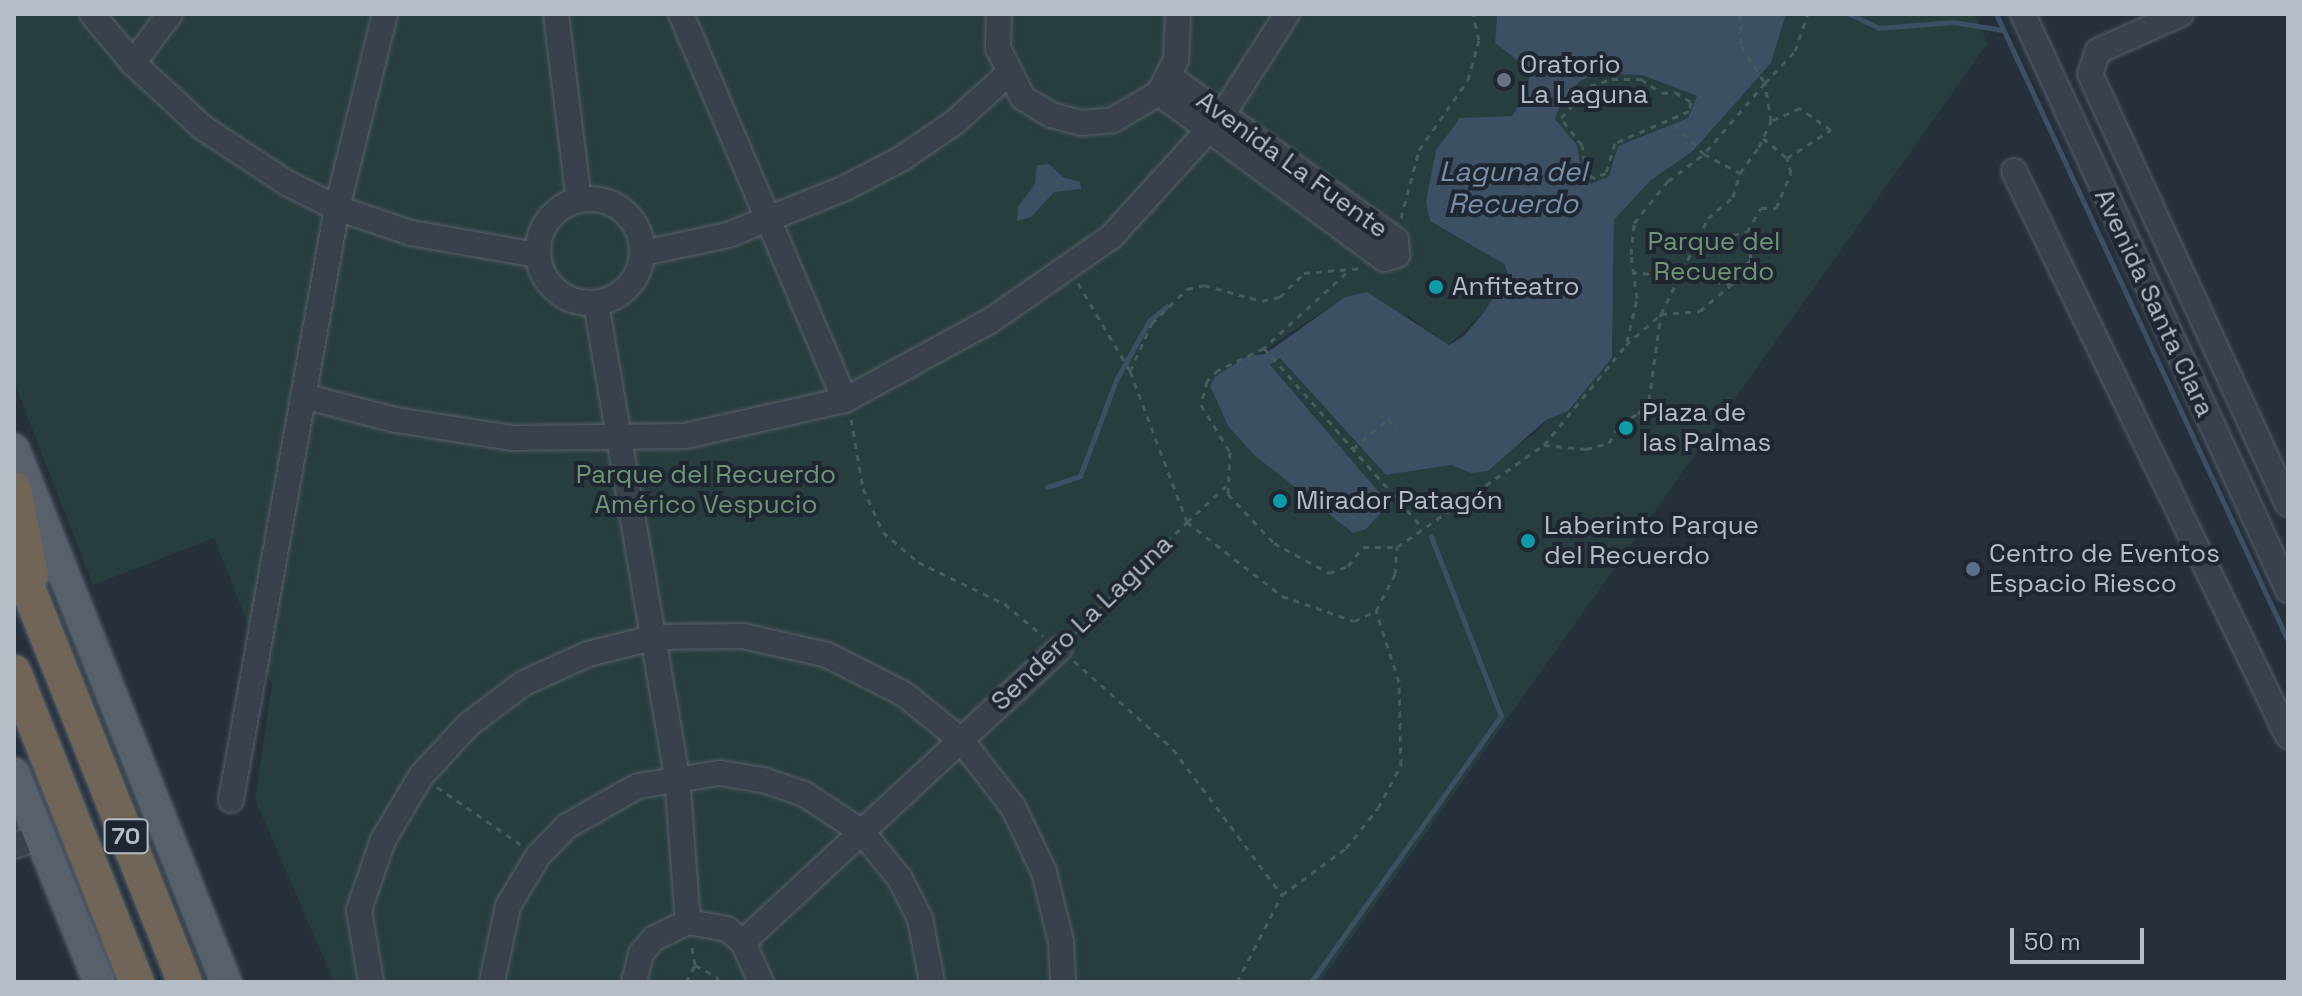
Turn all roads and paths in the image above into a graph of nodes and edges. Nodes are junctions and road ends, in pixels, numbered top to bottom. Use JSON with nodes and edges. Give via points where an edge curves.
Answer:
{"nodes":[{"id":1,"x":92,"y":14,"type":"edge"},
{"id":2,"x":170,"y":14,"type":"edge"},
{"id":3,"x":385,"y":14,"type":"edge"},
{"id":4,"x":556,"y":14,"type":"edge"},
{"id":5,"x":681,"y":14,"type":"edge"},
{"id":6,"x":999,"y":14,"type":"edge"},
{"id":7,"x":1178,"y":14,"type":"edge"},
{"id":8,"x":1287,"y":14,"type":"edge"},
{"id":9,"x":1473,"y":14,"type":"edge"},
{"id":10,"x":1740,"y":14,"type":"edge"},
{"id":11,"x":1808,"y":14,"type":"edge"},
{"id":12,"x":2023,"y":14,"type":"edge"},
{"id":13,"x":2181,"y":14,"type":"edge"},
{"id":14,"x":133,"y":63,"type":"junction"},
{"id":15,"x":1008,"y":74,"type":"junction"},
{"id":16,"x":1765,"y":83,"type":"junction"},
{"id":17,"x":1164,"y":84,"type":"junction"},
{"id":18,"x":1670,"y":120,"type":"junction"},
{"id":19,"x":1771,"y":121,"type":"junction"},
{"id":20,"x":1216,"y":123,"type":"junction"},
{"id":21,"x":1763,"y":138,"type":"junction"},
{"id":22,"x":1704,"y":154,"type":"junction"},
{"id":23,"x":1787,"y":158,"type":"junction"},
{"id":24,"x":2014,"y":171,"type":"dead end"},
{"id":25,"x":1740,"y":173,"type":"junction"},
{"id":26,"x":579,"y":200,"type":"junction"},
{"id":27,"x":337,"y":208,"type":"junction"},
{"id":28,"x":769,"y":222,"type":"junction"},
{"id":29,"x":1747,"y":232,"type":"junction"},
{"id":30,"x":1696,"y":247,"type":"junction"},
{"id":31,"x":1390,"y":249,"type":"junction"},
{"id":32,"x":643,"y":253,"type":"junction"},
{"id":33,"x":537,"y":255,"type":"junction"},
{"id":34,"x":1068,"y":267,"type":"junction"},
{"id":35,"x":1634,"y":272,"type":"junction"},
{"id":36,"x":1346,"y":273,"type":"junction"},
{"id":37,"x":1680,"y":275,"type":"junction"},
{"id":38,"x":1732,"y":284,"type":"junction"},
{"id":39,"x":596,"y":303,"type":"junction"},
{"id":40,"x":1661,"y":314,"type":"junction"},
{"id":41,"x":1626,"y":345,"type":"junction"},
{"id":42,"x":1264,"y":348,"type":"junction"},
{"id":43,"x":1130,"y":371,"type":"junction"},
{"id":44,"x":303,"y":396,"type":"junction"},
{"id":45,"x":845,"y":400,"type":"junction"},
{"id":46,"x":1396,"y":429,"type":"dead end"},
{"id":47,"x":618,"y":437,"type":"junction"},
{"id":48,"x":1544,"y":445,"type":"junction"},
{"id":49,"x":14,"y":449,"type":"edge"},
{"id":50,"x":1353,"y":449,"type":"junction"},
{"id":51,"x":1226,"y":486,"type":"junction"},
{"id":52,"x":14,"y":489,"type":"edge"},
{"id":53,"x":2288,"y":504,"type":"edge"},
{"id":54,"x":1187,"y":522,"type":"junction"},
{"id":55,"x":1422,"y":527,"type":"junction"},
{"id":56,"x":1397,"y":547,"type":"junction"},
{"id":57,"x":14,"y":553,"type":"edge"},
{"id":58,"x":2288,"y":590,"type":"edge"},
{"id":59,"x":1376,"y":611,"type":"junction"},
{"id":60,"x":39,"y":617,"type":"junction"},
{"id":61,"x":656,"y":637,"type":"junction"},
{"id":62,"x":1059,"y":649,"type":"junction"},
{"id":63,"x":14,"y":672,"type":"edge"},
{"id":64,"x":2288,"y":736,"type":"edge"},
{"id":65,"x":961,"y":740,"type":"junction"},
{"id":66,"x":14,"y":773,"type":"edge"},
{"id":67,"x":421,"y":776,"type":"junction"},
{"id":68,"x":677,"y":776,"type":"junction"},
{"id":69,"x":231,"y":800,"type":"dead end"},
{"id":70,"x":862,"y":832,"type":"junction"},
{"id":71,"x":26,"y":841,"type":"edge"},
{"id":72,"x":538,"y":856,"type":"junction"},
{"id":73,"x":1282,"y":895,"type":"junction"},
{"id":74,"x":688,"y":922,"type":"junction"},
{"id":75,"x":743,"y":942,"type":"junction"},
{"id":76,"x":99,"y":982,"type":"edge"},
{"id":77,"x":137,"y":982,"type":"edge"},
{"id":78,"x":185,"y":982,"type":"edge"},
{"id":79,"x":226,"y":982,"type":"edge"},
{"id":80,"x":371,"y":982,"type":"edge"},
{"id":81,"x":492,"y":982,"type":"edge"},
{"id":82,"x":634,"y":982,"type":"edge"},
{"id":83,"x":686,"y":982,"type":"edge"},
{"id":84,"x":716,"y":982,"type":"edge"},
{"id":85,"x":761,"y":982,"type":"edge"},
{"id":86,"x":932,"y":982,"type":"edge"},
{"id":87,"x":1063,"y":982,"type":"edge"},
{"id":88,"x":1237,"y":982,"type":"edge"}],
"edges":[{"from":1,"to":14,"type":"street"},
{"from":2,"to":14,"type":"street"},
{"from":3,"to":27,"type":"street"},
{"from":4,"to":26,"type":"street"},
{"from":5,"to":28,"type":"street"},
{"from":6,"to":15,"type":"street","via":[[998,48]]},
{"from":7,"to":17,"type":"street","via":[[1181,32]]},
{"from":8,"to":20,"type":"street"},
{"from":9,"to":31,"type":"path","via":[[1479,40],[1468,80],[1419,150]]},
{"from":10,"to":16,"type":"path","via":[[1741,46]]},
{"from":11,"to":16,"type":"path","via":[[1795,51]]},
{"from":12,"to":58,"type":"street","name":"Avenida Santa Clara"},
{"from":13,"to":53,"type":"street","via":[[2098,51],[2090,74]]},
{"from":14,"to":27,"type":"street","via":[[202,127],[287,183]]},
{"from":15,"to":17,"type":"street","via":[[1023,98],[1051,115],[1081,123],[1113,120]]},
{"from":15,"to":28,"type":"street","via":[[955,122],[901,159]]},
{"from":16,"to":19,"type":"path"},
{"from":16,"to":22,"type":"path"},
{"from":17,"to":20,"type":"street","name":"Avenida La Fuente"},
{"from":18,"to":18,"type":"path","via":[[1689,111],[1691,102],[1641,79],[1590,86],[1561,118],[1582,145],[1586,173],[1593,178],[1606,173],[1615,143]]},
{"from":18,"to":22,"type":"path"},
{"from":19,"to":21,"type":"path"},
{"from":19,"to":23,"type":"path","via":[[1800,108],[1831,130]]},
{"from":20,"to":31,"type":"street","name":"Avenida La Fuente"},
{"from":20,"to":34,"type":"street","via":[[1111,237]]},
{"from":21,"to":23,"type":"path"},
{"from":21,"to":25,"type":"path"},
{"from":22,"to":25,"type":"path"},
{"from":22,"to":35,"type":"path","via":[[1668,181],[1634,223]]},
{"from":23,"to":29,"type":"path","via":[[1791,173],[1776,208],[1761,208]]},
{"from":24,"to":64,"type":"street"},
{"from":25,"to":30,"type":"path","via":[[1733,197],[1708,218]]},
{"from":26,"to":32,"type":"street","via":[[622,209],[633,221]]},
{"from":26,"to":33,"type":"street","via":[[550,218]]},
{"from":27,"to":33,"type":"street","via":[[411,233]]},
{"from":27,"to":44,"type":"street"},
{"from":28,"to":32,"type":"street"},
{"from":28,"to":45,"type":"street"},
{"from":29,"to":30,"type":"path","via":[[1733,235],[1720,251]]},
{"from":29,"to":38,"type":"path","via":[[1751,259]]},
{"from":30,"to":37,"type":"path"},
{"from":31,"to":36,"type":"path"},
{"from":32,"to":39,"type":"street","via":[[631,284]]},
{"from":33,"to":39,"type":"street","via":[[555,289]]},
{"from":34,"to":43,"type":"path"},
{"from":34,"to":45,"type":"street","via":[[990,321]]},
{"from":35,"to":37,"type":"path"},
{"from":35,"to":41,"type":"path","via":[[1637,298]]},
{"from":36,"to":42,"type":"path"},
{"from":36,"to":43,"type":"path","via":[[1304,273],[1280,297],[1262,301],[1204,285],[1187,289],[1152,323]]},
{"from":37,"to":38,"type":"path"},
{"from":37,"to":40,"type":"path"},
{"from":38,"to":40,"type":"path","via":[[1700,311]]},
{"from":39,"to":47,"type":"street"},
{"from":40,"to":41,"type":"path"},
{"from":40,"to":48,"type":"path","via":[[1653,386],[1638,414],[1620,422],[1609,443],[1586,449]]},
{"from":41,"to":48,"type":"path"},
{"from":42,"to":50,"type":"path"},
{"from":42,"to":51,"type":"path","via":[[1218,370],[1204,392],[1201,405],[1230,452]]},
{"from":43,"to":54,"type":"path"},
{"from":44,"to":47,"type":"street","via":[[396,420],[512,438]]},
{"from":44,"to":69,"type":"street"},
{"from":45,"to":47,"type":"street","via":[[685,436]]},
{"from":45,"to":62,"type":"path","via":[[858,438],[863,488],[883,532],[918,562],[1005,604]]},
{"from":46,"to":50,"type":"path","via":[[1388,419]]},
{"from":47,"to":61,"type":"street"},
{"from":48,"to":55,"type":"path"},
{"from":49,"to":79,"type":"main road"},
{"from":50,"to":55,"type":"path"},
{"from":51,"to":54,"type":"path"},
{"from":51,"to":56,"type":"path","via":[[1274,543],[1329,573],[1348,566],[1363,547]]},
{"from":52,"to":60,"type":"highway"},
{"from":54,"to":59,"type":"path","name":"Sendero La Laguna","via":[[1282,596],[1354,621]]},
{"from":54,"to":62,"type":"path","name":"Sendero La Laguna"},
{"from":55,"to":56,"type":"path"},
{"from":56,"to":59,"type":"path","via":[[1395,574]]},
{"from":57,"to":60,"type":"highway","number":"70"},
{"from":59,"to":73,"type":"path","via":[[1399,682],[1401,765],[1378,808],[1346,848]]},
{"from":60,"to":78,"type":"highway","number":"70"},
{"from":61,"to":65,"type":"street","via":[[743,636],[827,655],[904,694]]},
{"from":61,"to":67,"type":"street","via":[[588,654],[524,683],[468,725]]},
{"from":61,"to":68,"type":"street"},
{"from":62,"to":65,"type":"street","name":"Sendero La Laguna"},
{"from":62,"to":73,"type":"path","via":[[1120,697],[1173,749]]},
{"from":63,"to":77,"type":"highway","number":"70"},
{"from":65,"to":70,"type":"street","name":"Sendero La Laguna"},
{"from":65,"to":87,"type":"street","via":[[1013,807],[1044,872],[1061,942]]},
{"from":66,"to":71,"type":"main road"},
{"from":67,"to":72,"type":"path"},
{"from":67,"to":80,"type":"street","via":[[383,840],[359,910]]},
{"from":68,"to":70,"type":"street","via":[[720,773],[763,780],[804,794]]},
{"from":68,"to":72,"type":"street","via":[[600,803]]},
{"from":68,"to":74,"type":"street"},
{"from":70,"to":75,"type":"street","name":"Sendero La Laguna"},
{"from":70,"to":86,"type":"street","via":[[900,879],[920,919]]},
{"from":71,"to":76,"type":"main road"},
{"from":72,"to":81,"type":"street","via":[[508,906]]},
{"from":73,"to":88,"type":"path"},
{"from":74,"to":75,"type":"street","via":[[727,929]]},
{"from":74,"to":82,"type":"street","via":[[653,939],[641,954]]},
{"from":75,"to":85,"type":"street"},
{"from":83,"to":84,"type":"path","via":[[695,965],[718,977]]}]}
